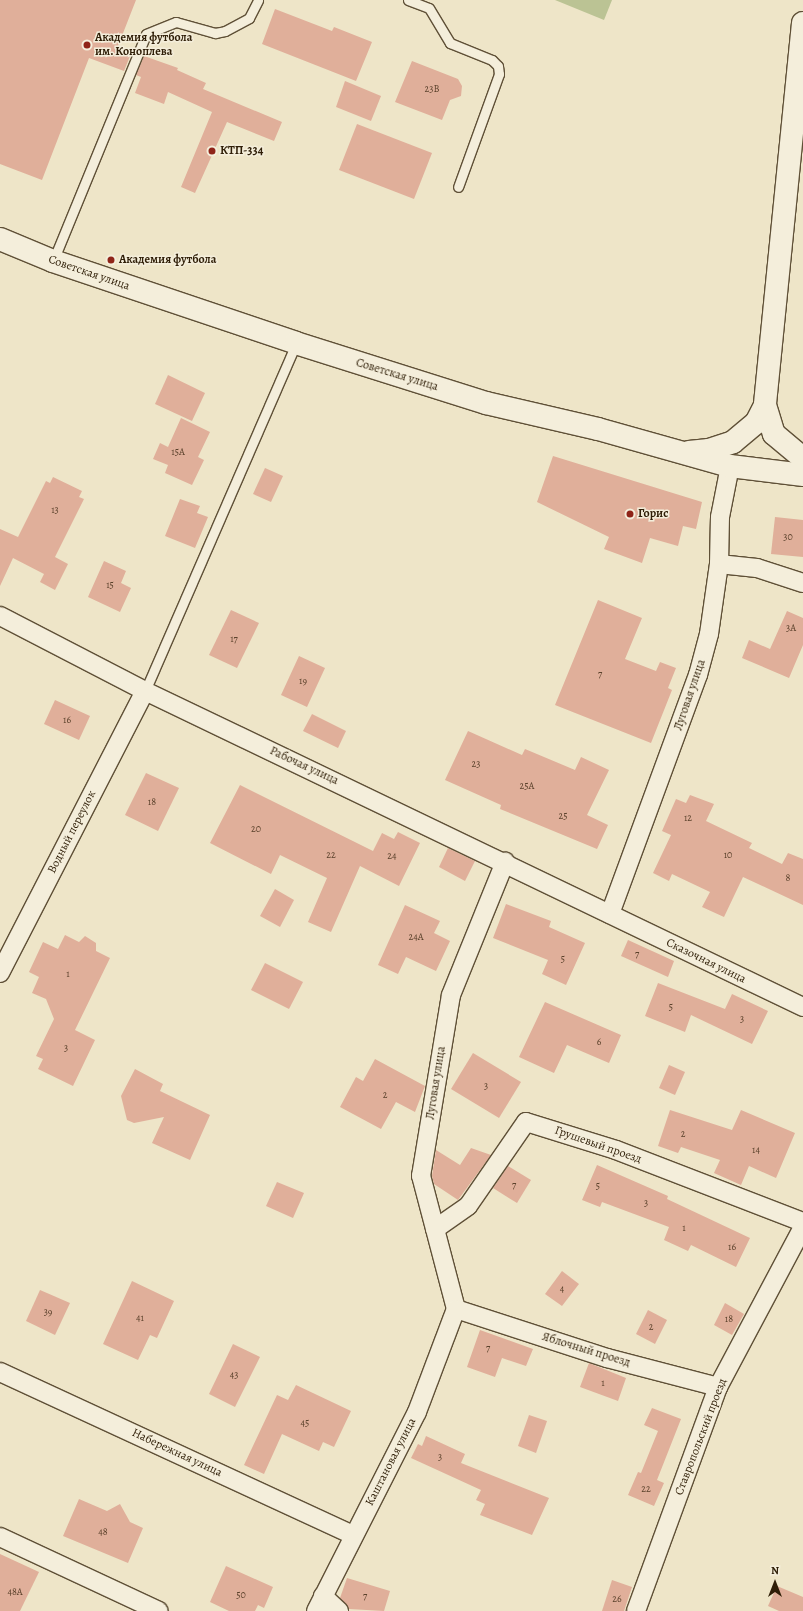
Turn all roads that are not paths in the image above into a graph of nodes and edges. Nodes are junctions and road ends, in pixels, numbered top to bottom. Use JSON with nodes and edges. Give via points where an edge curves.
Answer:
{"nodes":[{"id":1,"x":258,"y":0,"type":"edge"},
{"id":2,"x":408,"y":0,"type":"edge"},
{"id":3,"x":803,"y":23,"type":"edge"},
{"id":4,"x":458,"y":187,"type":"dead end"},
{"id":5,"x":0,"y":239,"type":"edge"},
{"id":6,"x":53,"y":261,"type":"junction"},
{"id":7,"x":296,"y":343,"type":"junction"},
{"id":8,"x":765,"y":405,"type":"junction"},
{"id":9,"x":680,"y":454,"type":"junction"},
{"id":10,"x":803,"y":458,"type":"edge"},
{"id":11,"x":730,"y":466,"type":"junction"},
{"id":12,"x":803,"y":475,"type":"edge"},
{"id":13,"x":719,"y":564,"type":"junction"},
{"id":14,"x":803,"y":583,"type":"edge"},
{"id":15,"x":0,"y":616,"type":"edge"},
{"id":16,"x":145,"y":691,"type":"junction"},
{"id":17,"x":505,"y":862,"type":"junction"},
{"id":18,"x":610,"y":914,"type":"junction"},
{"id":19,"x":0,"y":973,"type":"edge"},
{"id":20,"x":803,"y":1007,"type":"edge"},
{"id":21,"x":803,"y":1222,"type":"edge"},
{"id":22,"x":803,"y":1227,"type":"edge"},
{"id":23,"x":435,"y":1229,"type":"junction"},
{"id":24,"x":456,"y":1309,"type":"junction"},
{"id":25,"x":0,"y":1372,"type":"edge"},
{"id":26,"x":718,"y":1387,"type":"junction"},
{"id":27,"x":353,"y":1534,"type":"junction"},
{"id":28,"x":0,"y":1537,"type":"edge"},
{"id":29,"x":320,"y":1604,"type":"edge"},
{"id":30,"x":159,"y":1611,"type":"edge"},
{"id":31,"x":339,"y":1611,"type":"edge"},
{"id":32,"x":636,"y":1611,"type":"edge"}],
"edges":[{"from":1,"to":6,"type":"lane","via":[[250,18],[225,31],[215,33],[176,22],[146,34]]},
{"from":2,"to":4,"type":"lane","via":[[429,8],[450,43],[492,60],[498,66],[499,74]]},
{"from":3,"to":8,"type":"main road"},
{"from":5,"to":6,"type":"main road","name":"Советская улица"},
{"from":6,"to":7,"type":"main road","name":"Советская улица"},
{"from":7,"to":9,"type":"main road","name":"Советская улица","via":[[486,403],[598,429]]},
{"from":7,"to":16,"type":"lane"},
{"from":8,"to":9,"type":"main road","via":[[756,423],[733,442],[709,450]]},
{"from":8,"to":10,"type":"main road","via":[[774,434]]},
{"from":9,"to":11,"type":"main road","name":"Советская улица"},
{"from":11,"to":12,"type":"main road","name":"Советская улица"},
{"from":11,"to":13,"type":"street","name":"Луговая улица","via":[[720,517]]},
{"from":13,"to":14,"type":"street","via":[[758,568]]},
{"from":13,"to":18,"type":"street","name":"Луговая улица","via":[[710,634],[698,675]]},
{"from":15,"to":16,"type":"street","name":"Рабочая улица"},
{"from":16,"to":17,"type":"street","name":"Рабочая улица"},
{"from":16,"to":19,"type":"street","name":"Водный переулок"},
{"from":17,"to":18,"type":"street","name":"Рабочая улица"},
{"from":17,"to":23,"type":"street","name":"Луговая улица","via":[[451,996],[421,1176]]},
{"from":18,"to":20,"type":"street","name":"Сказочная улица"},
{"from":21,"to":23,"type":"street","name":"Грушевый проезд","via":[[616,1150],[526,1122],[468,1206]]},
{"from":22,"to":26,"type":"street","name":"Ставропольский проезд"},
{"from":23,"to":24,"type":"street","name":"Луговая улица"},
{"from":24,"to":26,"type":"street","name":"Яблочный проезд","via":[[607,1358]]},
{"from":24,"to":27,"type":"street","name":"Каштановая улица","via":[[417,1412]]},
{"from":25,"to":27,"type":"street","name":"Набережная улица"},
{"from":26,"to":32,"type":"street","name":"Ставропольский проезд"},
{"from":27,"to":29,"type":"street","name":"Каштановая улица"},
{"from":28,"to":30,"type":"street"},
{"from":29,"to":31,"type":"street"}]}
